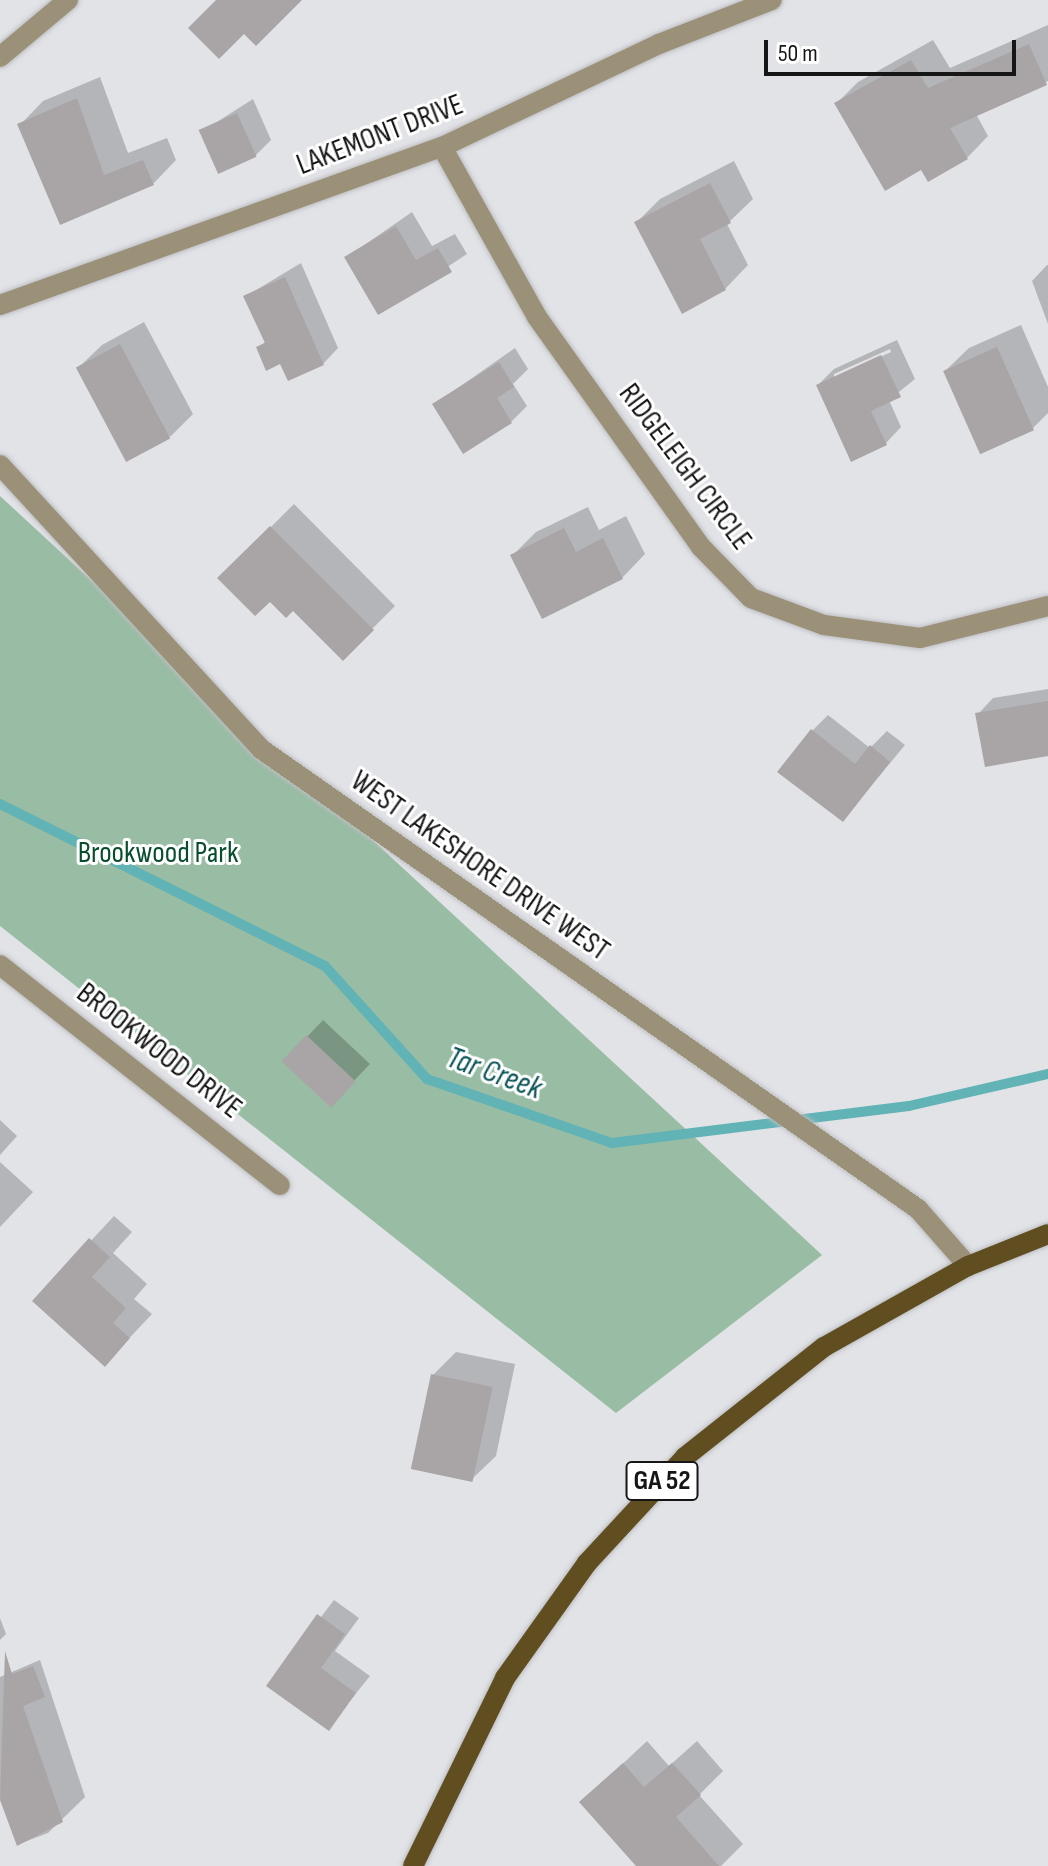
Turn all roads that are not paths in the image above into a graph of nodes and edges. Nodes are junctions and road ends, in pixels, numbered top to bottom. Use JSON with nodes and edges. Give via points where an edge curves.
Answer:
{"nodes":[{"id":1,"x":68,"y":0,"type":"edge"},
{"id":2,"x":772,"y":0,"type":"edge"},
{"id":3,"x":0,"y":57,"type":"edge"},
{"id":4,"x":442,"y":147,"type":"junction"},
{"id":5,"x":0,"y":305,"type":"edge"},
{"id":6,"x":0,"y":465,"type":"edge"},
{"id":7,"x":1048,"y":606,"type":"edge"},
{"id":8,"x":0,"y":965,"type":"edge"},
{"id":9,"x":280,"y":1185,"type":"dead end"},
{"id":10,"x":1048,"y":1234,"type":"edge"},
{"id":11,"x":968,"y":1266,"type":"junction"},
{"id":12,"x":413,"y":1866,"type":"edge"}],
"edges":[{"from":1,"to":3,"type":"street"},
{"from":2,"to":4,"type":"street","name":"LAKEMONT DRIVE","via":[[659,44]]},
{"from":4,"to":5,"type":"street","name":"LAKEMONT DRIVE"},
{"from":4,"to":7,"type":"street","name":"RIDGELEIGH CIRCLE","via":[[537,317],[701,547],[751,598],[824,625],[920,638]]},
{"from":6,"to":11,"type":"street","name":"WEST LAKESHORE DRIVE WEST","via":[[261,749],[918,1209]]},
{"from":8,"to":9,"type":"street","name":"BROOKWOOD DRIVE"},
{"from":10,"to":11,"type":"main road","number":"GA 52"},
{"from":11,"to":12,"type":"main road","number":"GA 52","via":[[824,1347],[750,1401],[632,1510],[505,1678]]}]}
